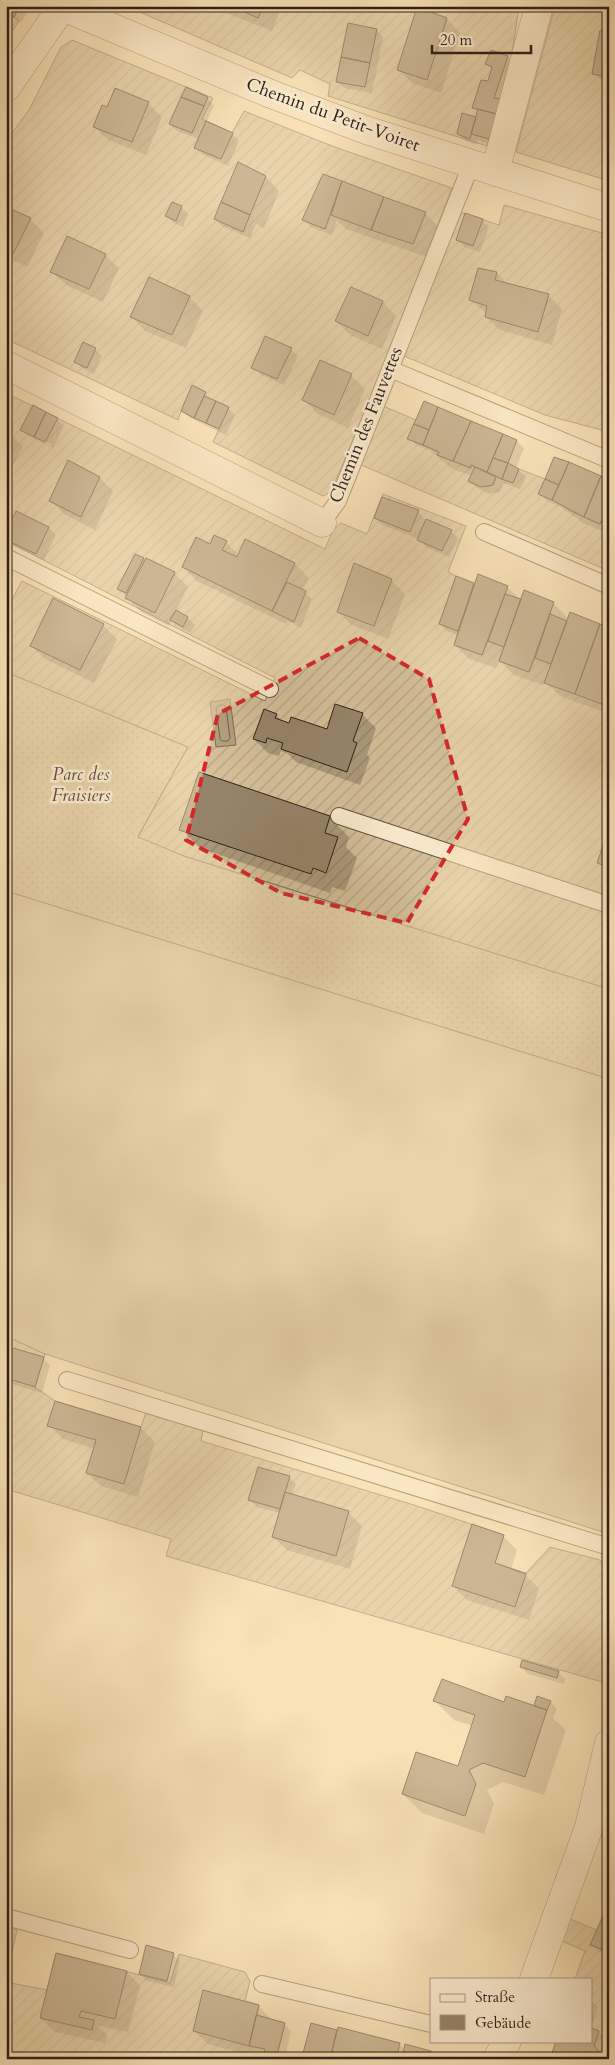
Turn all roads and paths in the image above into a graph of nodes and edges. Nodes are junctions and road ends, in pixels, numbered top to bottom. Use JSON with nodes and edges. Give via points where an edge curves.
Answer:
{"nodes":[{"id":1,"x":63,"y":6,"type":"edge"},
{"id":2,"x":539,"y":6,"type":"edge"},
{"id":3,"x":6,"y":88,"type":"edge"},
{"id":4,"x":483,"y":168,"type":"junction"},
{"id":5,"x":609,"y":208,"type":"edge"},
{"id":6,"x":6,"y":365,"type":"edge"},
{"id":7,"x":390,"y":369,"type":"junction"},
{"id":8,"x":609,"y":460,"type":"edge"},
{"id":9,"x":322,"y":523,"type":"joint"},
{"id":10,"x":484,"y":532,"type":"dead end"},
{"id":11,"x":8,"y":563,"type":"edge"},
{"id":12,"x":609,"y":586,"type":"edge"},
{"id":13,"x":270,"y":689,"type":"dead end"},
{"id":14,"x":339,"y":816,"type":"dead end"},
{"id":15,"x":609,"y":905,"type":"edge"},
{"id":16,"x":67,"y":1380,"type":"dead end"},
{"id":17,"x":609,"y":1547,"type":"edge"},
{"id":18,"x":609,"y":1743,"type":"edge"},
{"id":19,"x":6,"y":1917,"type":"edge"},
{"id":20,"x":130,"y":1950,"type":"dead end"},
{"id":21,"x":534,"y":1978,"type":"edge"},
{"id":22,"x":262,"y":1984,"type":"dead end"},
{"id":23,"x":430,"y":2024,"type":"edge"}],
"edges":[{"from":1,"to":3,"type":"street"},
{"from":1,"to":4,"type":"street","name":"Chemin du Petit-Voiret","via":[[280,98]]},
{"from":2,"to":4,"type":"street"},
{"from":4,"to":5,"type":"street","name":"Chemin du Petit-Voiret"},
{"from":4,"to":7,"type":"lane","name":"Chemin des Fauvettes"},
{"from":6,"to":9,"type":"street","name":"Chemin des Fauvettes"},
{"from":7,"to":8,"type":"lane"},
{"from":7,"to":9,"type":"lane","name":"Chemin des Fauvettes","via":[[338,501]]},
{"from":10,"to":12,"type":"lane"},
{"from":11,"to":13,"type":"lane"},
{"from":14,"to":15,"type":"lane"},
{"from":16,"to":17,"type":"lane"},
{"from":18,"to":21,"type":"street","via":[[589,1828]]},
{"from":19,"to":20,"type":"lane"},
{"from":22,"to":23,"type":"lane"}]}
